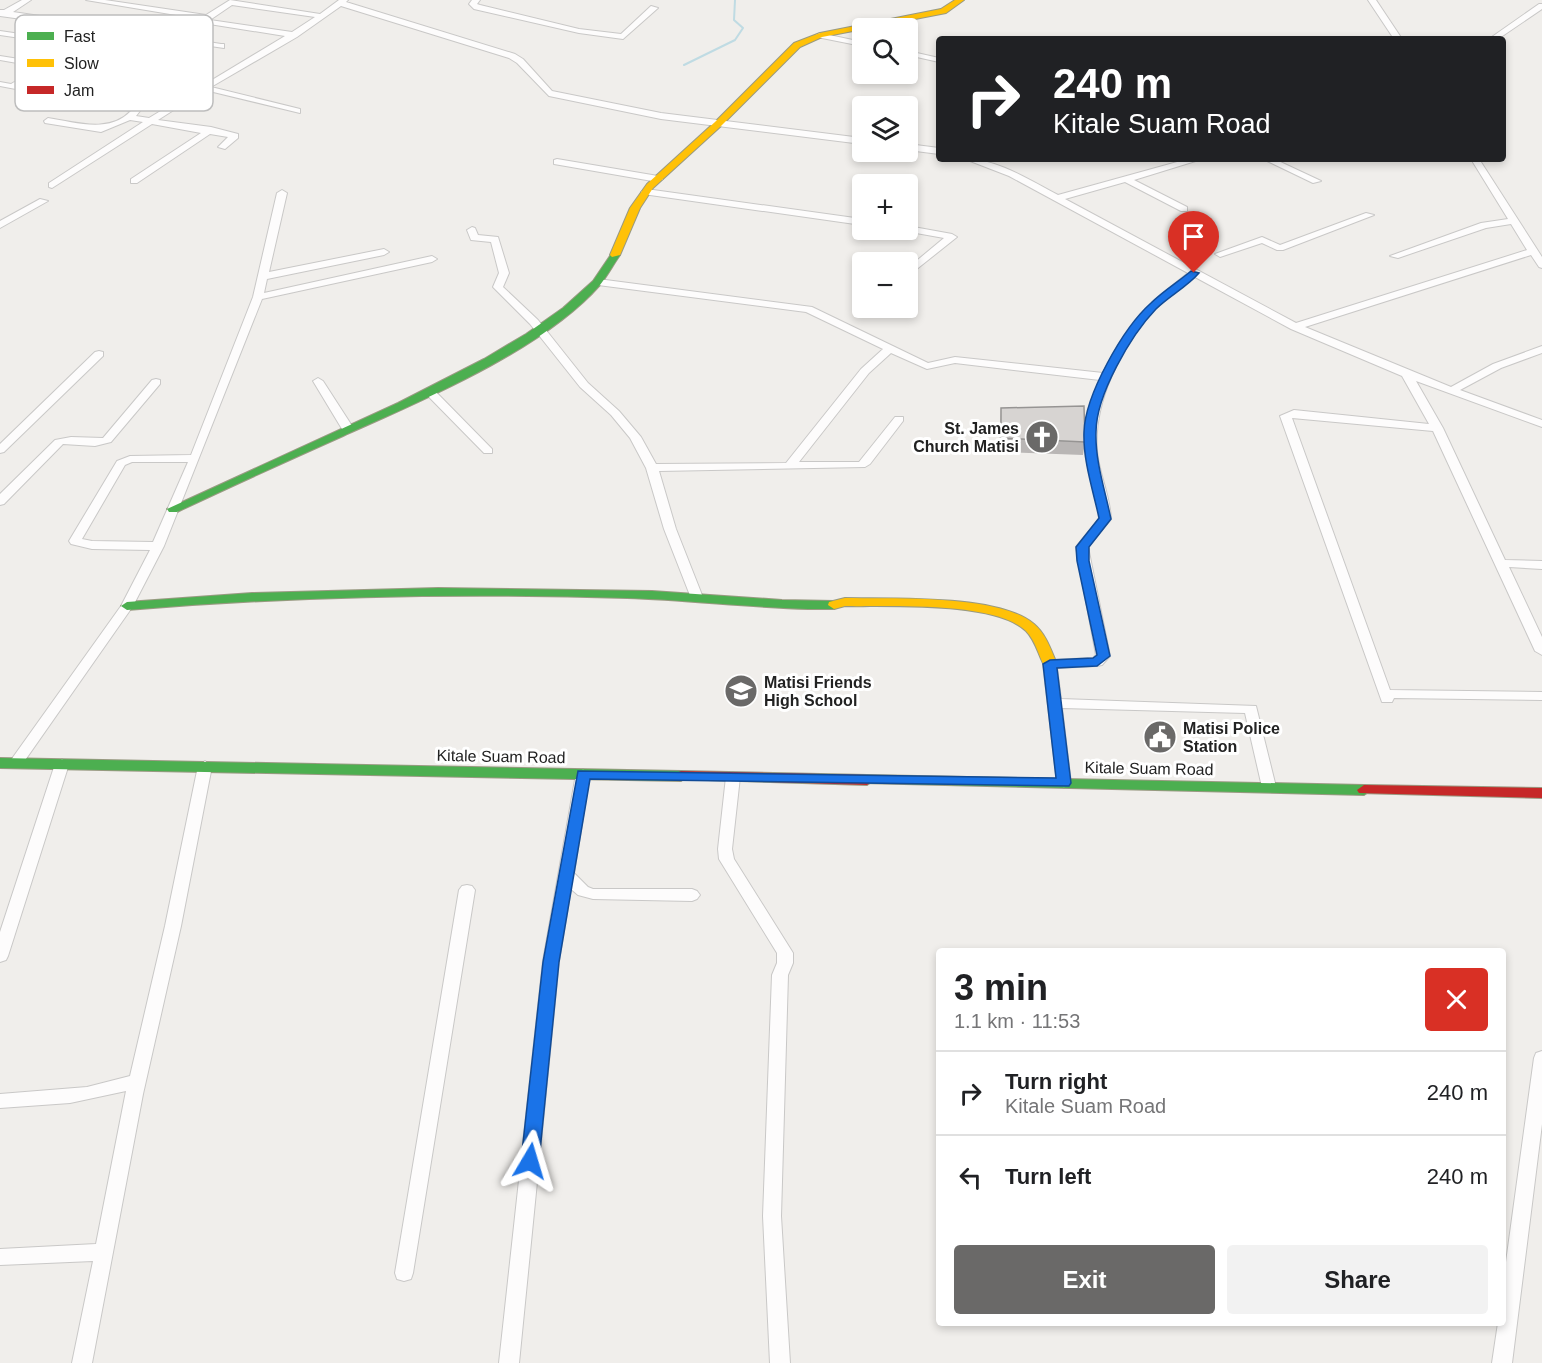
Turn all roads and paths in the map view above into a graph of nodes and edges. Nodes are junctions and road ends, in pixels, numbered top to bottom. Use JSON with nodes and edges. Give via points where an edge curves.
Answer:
{"nodes":[{"id":1,"x":27,"y":0,"type":"edge"},
{"id":2,"x":90,"y":0,"type":"edge"},
{"id":3,"x":476,"y":0,"type":"edge"},
{"id":4,"x":960,"y":0,"type":"edge"},
{"id":5,"x":1372,"y":0,"type":"edge"},
{"id":6,"x":234,"y":1,"type":"edge"},
{"id":7,"x":342,"y":1,"type":"edge"},
{"id":8,"x":1542,"y":6,"type":"edge"},
{"id":9,"x":654,"y":8,"type":"dead end"},
{"id":10,"x":2,"y":14,"type":"edge"},
{"id":11,"x":181,"y":15,"type":"edge"},
{"id":12,"x":211,"y":15,"type":"edge"},
{"id":13,"x":321,"y":16,"type":"junction"},
{"id":14,"x":213,"y":20,"type":"edge"},
{"id":15,"x":0,"y":33,"type":"edge"},
{"id":16,"x":294,"y":34,"type":"junction"},
{"id":17,"x":15,"y":35,"type":"edge"},
{"id":18,"x":820,"y":35,"type":"junction"},
{"id":19,"x":1396,"y":36,"type":"edge"},
{"id":20,"x":1497,"y":36,"type":"edge"},
{"id":21,"x":852,"y":42,"type":"edge"},
{"id":22,"x":213,"y":45,"type":"edge"},
{"id":23,"x":221,"y":46,"type":"dead end"},
{"id":24,"x":918,"y":55,"type":"edge"},
{"id":25,"x":0,"y":58,"type":"edge"},
{"id":26,"x":936,"y":59,"type":"edge"},
{"id":27,"x":15,"y":60,"type":"edge"},
{"id":28,"x":213,"y":83,"type":"edge"},
{"id":29,"x":0,"y":84,"type":"edge"},
{"id":30,"x":13,"y":86,"type":"edge"},
{"id":31,"x":213,"y":90,"type":"edge"},
{"id":32,"x":134,"y":111,"type":"edge"},
{"id":33,"x":168,"y":111,"type":"edge"},
{"id":34,"x":297,"y":111,"type":"dead end"},
{"id":35,"x":130,"y":117,"type":"junction"},
{"id":36,"x":48,"y":121,"type":"dead end"},
{"id":37,"x":152,"y":121,"type":"junction"},
{"id":38,"x":718,"y":124,"type":"junction"},
{"id":39,"x":211,"y":130,"type":"junction"},
{"id":40,"x":852,"y":140,"type":"edge"},
{"id":41,"x":222,"y":147,"type":"dead end"},
{"id":42,"x":918,"y":148,"type":"edge"},
{"id":43,"x":936,"y":151,"type":"edge"},
{"id":44,"x":557,"y":162,"type":"dead end"},
{"id":45,"x":978,"y":162,"type":"edge"},
{"id":46,"x":1188,"y":162,"type":"edge"},
{"id":47,"x":1274,"y":162,"type":"edge"},
{"id":48,"x":1476,"y":162,"type":"edge"},
{"id":49,"x":658,"y":179,"type":"junction"},
{"id":50,"x":1128,"y":180,"type":"junction"},
{"id":51,"x":134,"y":181,"type":"dead end"},
{"id":52,"x":1316,"y":181,"type":"dead end"},
{"id":53,"x":52,"y":185,"type":"dead end"},
{"id":54,"x":646,"y":192,"type":"junction"},
{"id":55,"x":282,"y":193,"type":"dead end"},
{"id":56,"x":1057,"y":198,"type":"junction"},
{"id":57,"x":43,"y":201,"type":"dead end"},
{"id":58,"x":1184,"y":209,"type":"dead end"},
{"id":59,"x":1370,"y":214,"type":"dead end"},
{"id":60,"x":852,"y":221,"type":"edge"},
{"id":61,"x":1513,"y":221,"type":"junction"},
{"id":62,"x":0,"y":225,"type":"edge"},
{"id":63,"x":472,"y":230,"type":"dead end"},
{"id":64,"x":918,"y":230,"type":"edge"},
{"id":65,"x":1533,"y":251,"type":"junction"},
{"id":66,"x":384,"y":252,"type":"dead end"},
{"id":67,"x":1220,"y":254,"type":"dead end"},
{"id":68,"x":1395,"y":256,"type":"dead end"},
{"id":69,"x":432,"y":258,"type":"dead end"},
{"id":70,"x":918,"y":265,"type":"edge"},
{"id":71,"x":1542,"y":265,"type":"edge"},
{"id":72,"x":1194,"y":273,"type":"junction"},
{"id":73,"x":261,"y":277,"type":"junction"},
{"id":74,"x":598,"y":282,"type":"junction"},
{"id":75,"x":258,"y":297,"type":"junction"},
{"id":76,"x":1295,"y":327,"type":"junction"},
{"id":77,"x":540,"y":329,"type":"junction"},
{"id":78,"x":890,"y":348,"type":"junction"},
{"id":79,"x":1542,"y":349,"type":"edge"},
{"id":80,"x":99,"y":354,"type":"dead end"},
{"id":81,"x":1406,"y":374,"type":"junction"},
{"id":82,"x":1106,"y":377,"type":"junction"},
{"id":83,"x":318,"y":381,"type":"dead end"},
{"id":84,"x":156,"y":382,"type":"dead end"},
{"id":85,"x":1451,"y":391,"type":"junction"},
{"id":86,"x":430,"y":392,"type":"junction"},
{"id":87,"x":899,"y":419,"type":"dead end"},
{"id":88,"x":1542,"y":424,"type":"edge"},
{"id":89,"x":348,"y":429,"type":"junction"},
{"id":90,"x":1437,"y":429,"type":"junction"},
{"id":91,"x":0,"y":450,"type":"edge"},
{"id":92,"x":488,"y":451,"type":"dead end"},
{"id":93,"x":195,"y":459,"type":"junction"},
{"id":94,"x":789,"y":466,"type":"junction"},
{"id":95,"x":652,"y":468,"type":"junction"},
{"id":96,"x":0,"y":501,"type":"edge"},
{"id":97,"x":173,"y":508,"type":"junction"},
{"id":98,"x":158,"y":546,"type":"junction"},
{"id":99,"x":1500,"y":563,"type":"junction"},
{"id":100,"x":1542,"y":565,"type":"edge"},
{"id":101,"x":696,"y":595,"type":"junction"},
{"id":102,"x":127,"y":606,"type":"junction"},
{"id":103,"x":1542,"y":651,"type":"edge"},
{"id":104,"x":1050,"y":664,"type":"junction"},
{"id":105,"x":1542,"y":696,"type":"edge"},
{"id":106,"x":1054,"y":703,"type":"junction"},
{"id":107,"x":0,"y":763,"type":"edge"},
{"id":108,"x":16,"y":763,"type":"junction"},
{"id":109,"x":62,"y":764,"type":"junction"},
{"id":110,"x":205,"y":766,"type":"junction"},
{"id":111,"x":583,"y":774,"type":"junction"},
{"id":112,"x":733,"y":777,"type":"junction"},
{"id":113,"x":1064,"y":783,"type":"junction"},
{"id":114,"x":1269,"y":787,"type":"junction"},
{"id":115,"x":1542,"y":793,"type":"edge"},
{"id":116,"x":566,"y":875,"type":"junction"},
{"id":117,"x":467,"y":890,"type":"dead end"},
{"id":118,"x":692,"y":895,"type":"dead end"},
{"id":119,"x":0,"y":956,"type":"edge"},
{"id":120,"x":1542,"y":1058,"type":"edge"},
{"id":121,"x":137,"y":1080,"type":"junction"},
{"id":122,"x":0,"y":1101,"type":"edge"},
{"id":123,"x":104,"y":1252,"type":"junction"},
{"id":124,"x":0,"y":1257,"type":"edge"},
{"id":125,"x":404,"y":1273,"type":"dead end"},
{"id":126,"x":82,"y":1363,"type":"edge"},
{"id":127,"x":508,"y":1363,"type":"edge"},
{"id":128,"x":780,"y":1363,"type":"edge"},
{"id":129,"x":1502,"y":1363,"type":"edge"}],
"edges":[{"from":1,"to":10,"type":"street"},
{"from":2,"to":11,"type":"street"},
{"from":3,"to":9,"type":"street","via":[[473,4],[477,7],[623,37]]},
{"from":4,"to":18,"type":"main road","via":[[933,14]]},
{"from":5,"to":19,"type":"street"},
{"from":6,"to":12,"type":"street"},
{"from":6,"to":13,"type":"street"},
{"from":7,"to":13,"type":"street"},
{"from":7,"to":38,"type":"street","via":[[512,56],[549,93]]},
{"from":8,"to":20,"type":"street"},
{"from":13,"to":16,"type":"street"},
{"from":14,"to":16,"type":"street"},
{"from":15,"to":17,"type":"street"},
{"from":16,"to":28,"type":"street"},
{"from":18,"to":21,"type":"street"},
{"from":18,"to":38,"type":"main road","via":[[797,45]]},
{"from":22,"to":23,"type":"street"},
{"from":24,"to":26,"type":"street"},
{"from":25,"to":27,"type":"street"},
{"from":29,"to":30,"type":"street"},
{"from":31,"to":34,"type":"street"},
{"from":32,"to":35,"type":"street"},
{"from":33,"to":37,"type":"street"},
{"from":35,"to":36,"type":"street","via":[[107,129]]},
{"from":35,"to":37,"type":"street"},
{"from":37,"to":39,"type":"street"},
{"from":37,"to":53,"type":"street"},
{"from":38,"to":40,"type":"street"},
{"from":38,"to":49,"type":"main road"},
{"from":39,"to":41,"type":"street","via":[[235,136]]},
{"from":39,"to":51,"type":"street"},
{"from":42,"to":43,"type":"street"},
{"from":44,"to":49,"type":"street"},
{"from":45,"to":56,"type":"street","via":[[1012,174]]},
{"from":46,"to":50,"type":"street"},
{"from":47,"to":52,"type":"street"},
{"from":48,"to":61,"type":"street"},
{"from":49,"to":54,"type":"main road"},
{"from":50,"to":56,"type":"street"},
{"from":50,"to":58,"type":"street"},
{"from":54,"to":60,"type":"street"},
{"from":54,"to":74,"type":"main road","via":[[609,268]]},
{"from":55,"to":73,"type":"street"},
{"from":56,"to":72,"type":"street"},
{"from":57,"to":62,"type":"street"},
{"from":59,"to":67,"type":"street","via":[[1280,248],[1262,240]]},
{"from":61,"to":65,"type":"street"},
{"from":61,"to":68,"type":"street","via":[[1484,225]]},
{"from":63,"to":77,"type":"street","via":[[474,238],[495,239],[504,273],[498,286]]},
{"from":64,"to":70,"type":"street","via":[[952,237]]},
{"from":65,"to":71,"type":"street"},
{"from":65,"to":76,"type":"street"},
{"from":66,"to":73,"type":"street"},
{"from":69,"to":75,"type":"street"},
{"from":72,"to":76,"type":"street"},
{"from":72,"to":82,"type":"street","via":[[1147,312]]},
{"from":73,"to":75,"type":"street"},
{"from":74,"to":77,"type":"main road"},
{"from":74,"to":78,"type":"street","via":[[808,309]]},
{"from":75,"to":93,"type":"street"},
{"from":76,"to":81,"type":"street"},
{"from":77,"to":86,"type":"main road"},
{"from":77,"to":95,"type":"street","via":[[584,385],[631,430]]},
{"from":78,"to":82,"type":"street","via":[[930,367],[955,360]]},
{"from":78,"to":94,"type":"street","via":[[865,371]]},
{"from":79,"to":85,"type":"street","via":[[1497,366]]},
{"from":80,"to":91,"type":"street"},
{"from":81,"to":85,"type":"street"},
{"from":81,"to":90,"type":"street"},
{"from":82,"to":104,"type":"street","via":[[1090,430],[1105,519],[1083,547],[1103,656],[1097,662]]},
{"from":83,"to":89,"type":"street"},
{"from":84,"to":96,"type":"street","via":[[107,440],[59,442]]},
{"from":85,"to":88,"type":"street"},
{"from":86,"to":89,"type":"main road"},
{"from":86,"to":92,"type":"street"},
{"from":87,"to":94,"type":"street","via":[[861,465]]},
{"from":89,"to":97,"type":"main road"},
{"from":90,"to":99,"type":"street"},
{"from":90,"to":105,"type":"street","via":[[1294,413],[1286,416],[1386,697]]},
{"from":93,"to":97,"type":"street"},
{"from":93,"to":98,"type":"street","via":[[130,459],[121,463],[75,541]]},
{"from":94,"to":95,"type":"street"},
{"from":95,"to":101,"type":"street"},
{"from":97,"to":98,"type":"street"},
{"from":98,"to":102,"type":"street"},
{"from":99,"to":100,"type":"street"},
{"from":99,"to":103,"type":"street"},
{"from":101,"to":102,"type":"main road","via":[[498,590],[338,593],[223,596]]},
{"from":101,"to":104,"type":"main road","via":[[819,606],[840,606],[846,602],[970,609],[1023,622],[1039,638]]},
{"from":102,"to":108,"type":"street"},
{"from":104,"to":106,"type":"street"},
{"from":106,"to":113,"type":"street"},
{"from":106,"to":114,"type":"street","via":[[1251,709]]},
{"from":107,"to":108,"type":"main road","name":"Kitale Suam Road"},
{"from":108,"to":109,"type":"main road","name":"Kitale Suam Road"},
{"from":109,"to":110,"type":"main road","name":"Kitale Suam Road"},
{"from":109,"to":119,"type":"street"},
{"from":110,"to":111,"type":"main road","name":"Kitale Suam Road"},
{"from":110,"to":121,"type":"street"},
{"from":111,"to":112,"type":"main road","name":"Kitale Suam Road"},
{"from":111,"to":116,"type":"street"},
{"from":112,"to":113,"type":"main road","name":"Kitale Suam Road"},
{"from":112,"to":128,"type":"street","via":[[724,849],[785,953],[780,975],[772,1216]]},
{"from":113,"to":114,"type":"main road","name":"Kitale Suam Road"},
{"from":114,"to":115,"type":"main road","name":"Kitale Suam Road"},
{"from":116,"to":118,"type":"street","via":[[593,894]]},
{"from":116,"to":127,"type":"street","via":[[551,962]]},
{"from":117,"to":125,"type":"street"},
{"from":120,"to":129,"type":"street"},
{"from":121,"to":122,"type":"street","via":[[118,1088],[80,1094]]},
{"from":121,"to":123,"type":"street"},
{"from":123,"to":124,"type":"street"},
{"from":123,"to":126,"type":"street"}]}
